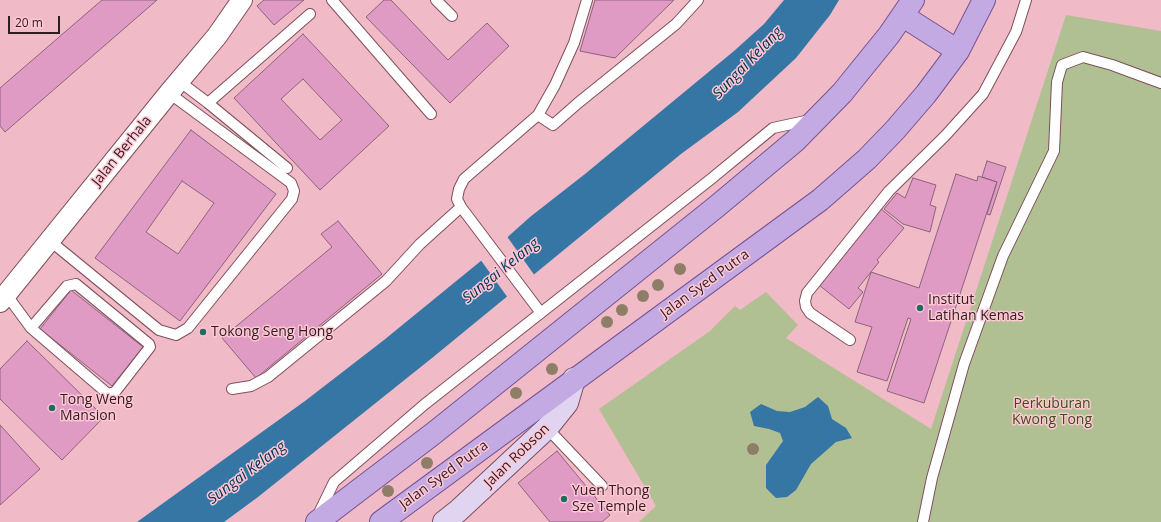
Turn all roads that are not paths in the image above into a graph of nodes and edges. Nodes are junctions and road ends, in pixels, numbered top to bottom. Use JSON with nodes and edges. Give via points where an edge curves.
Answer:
{"nodes":[{"id":1,"x":242,"y":0,"type":"edge"},
{"id":2,"x":332,"y":0,"type":"edge"},
{"id":3,"x":436,"y":0,"type":"edge"},
{"id":4,"x":587,"y":0,"type":"edge"},
{"id":5,"x":698,"y":0,"type":"edge"},
{"id":6,"x":984,"y":0,"type":"edge"},
{"id":7,"x":1026,"y":0,"type":"edge"},
{"id":8,"x":908,"y":8,"type":"edge"},
{"id":9,"x":310,"y":14,"type":"dead end"},
{"id":10,"x":452,"y":16,"type":"dead end"},
{"id":11,"x":958,"y":51,"type":"junction"},
{"id":12,"x":1161,"y":83,"type":"edge"},
{"id":13,"x":174,"y":87,"type":"junction"},
{"id":14,"x":208,"y":104,"type":"junction"},
{"id":15,"x":431,"y":114,"type":"dead end"},
{"id":16,"x":538,"y":115,"type":"junction"},
{"id":17,"x":818,"y":119,"type":"junction"},
{"id":18,"x":287,"y":168,"type":"dead end"},
{"id":19,"x":462,"y":209,"type":"junction"},
{"id":20,"x":49,"y":240,"type":"junction"},
{"id":21,"x":3,"y":298,"type":"edge"},
{"id":22,"x":539,"y":309,"type":"junction"},
{"id":23,"x":32,"y":328,"type":"junction"},
{"id":24,"x":850,"y":340,"type":"dead end"},
{"id":25,"x":574,"y":379,"type":"junction"},
{"id":26,"x":232,"y":389,"type":"dead end"},
{"id":27,"x":547,"y":428,"type":"junction"},
{"id":28,"x":602,"y":486,"type":"dead end"},
{"id":29,"x":315,"y":522,"type":"edge"},
{"id":30,"x":380,"y":522,"type":"edge"},
{"id":31,"x":444,"y":522,"type":"edge"},
{"id":32,"x":922,"y":522,"type":"edge"}],
"edges":[{"from":1,"to":13,"type":"street","name":"Jalan Berhala","via":[[217,36]]},
{"from":2,"to":15,"type":"lane"},
{"from":3,"to":10,"type":"lane"},
{"from":4,"to":16,"type":"lane","via":[[574,43]]},
{"from":5,"to":16,"type":"lane","via":[[676,24],[553,125]]},
{"from":6,"to":11,"type":"main road","name":"Jalan Syed Putra"},
{"from":7,"to":24,"type":"lane","via":[[1016,32],[983,94],[945,136],[889,190],[806,293],[806,307],[810,313]]},
{"from":8,"to":11,"type":"main road"},
{"from":8,"to":17,"type":"main road","via":[[870,60]]},
{"from":9,"to":14,"type":"lane"},
{"from":11,"to":25,"type":"main road","name":"Jalan Syed Putra","via":[[895,130],[867,159],[820,200]]},
{"from":12,"to":32,"type":"lane","via":[[1083,57],[1062,65],[1058,82],[1054,151],[1003,256],[964,364]]},
{"from":13,"to":14,"type":"lane"},
{"from":13,"to":20,"type":"street","name":"Jalan Berhala"},
{"from":13,"to":20,"type":"lane","via":[[291,183],[294,190],[292,199],[193,322],[176,335],[159,330]]},
{"from":14,"to":18,"type":"lane"},
{"from":16,"to":19,"type":"lane","via":[[464,179],[457,199]]},
{"from":17,"to":22,"type":"lane","via":[[773,128],[711,179]]},
{"from":17,"to":29,"type":"main road","via":[[716,207],[434,433]]},
{"from":19,"to":22,"type":"lane"},
{"from":19,"to":26,"type":"lane","via":[[420,244],[386,281],[268,377],[251,386]]},
{"from":20,"to":21,"type":"street","name":"Jalan Berhala"},
{"from":21,"to":23,"type":"lane"},
{"from":22,"to":29,"type":"lane","via":[[334,482]]},
{"from":23,"to":23,"type":"lane","via":[[108,394],[115,392],[150,347],[76,284],[67,286]]},
{"from":25,"to":27,"type":"main road","name":"Jalan Robson","via":[[567,403]]},
{"from":25,"to":30,"type":"main road","name":"Jalan Syed Putra"},
{"from":27,"to":28,"type":"lane"},
{"from":27,"to":31,"type":"main road","name":"Jalan Robson"}]}
